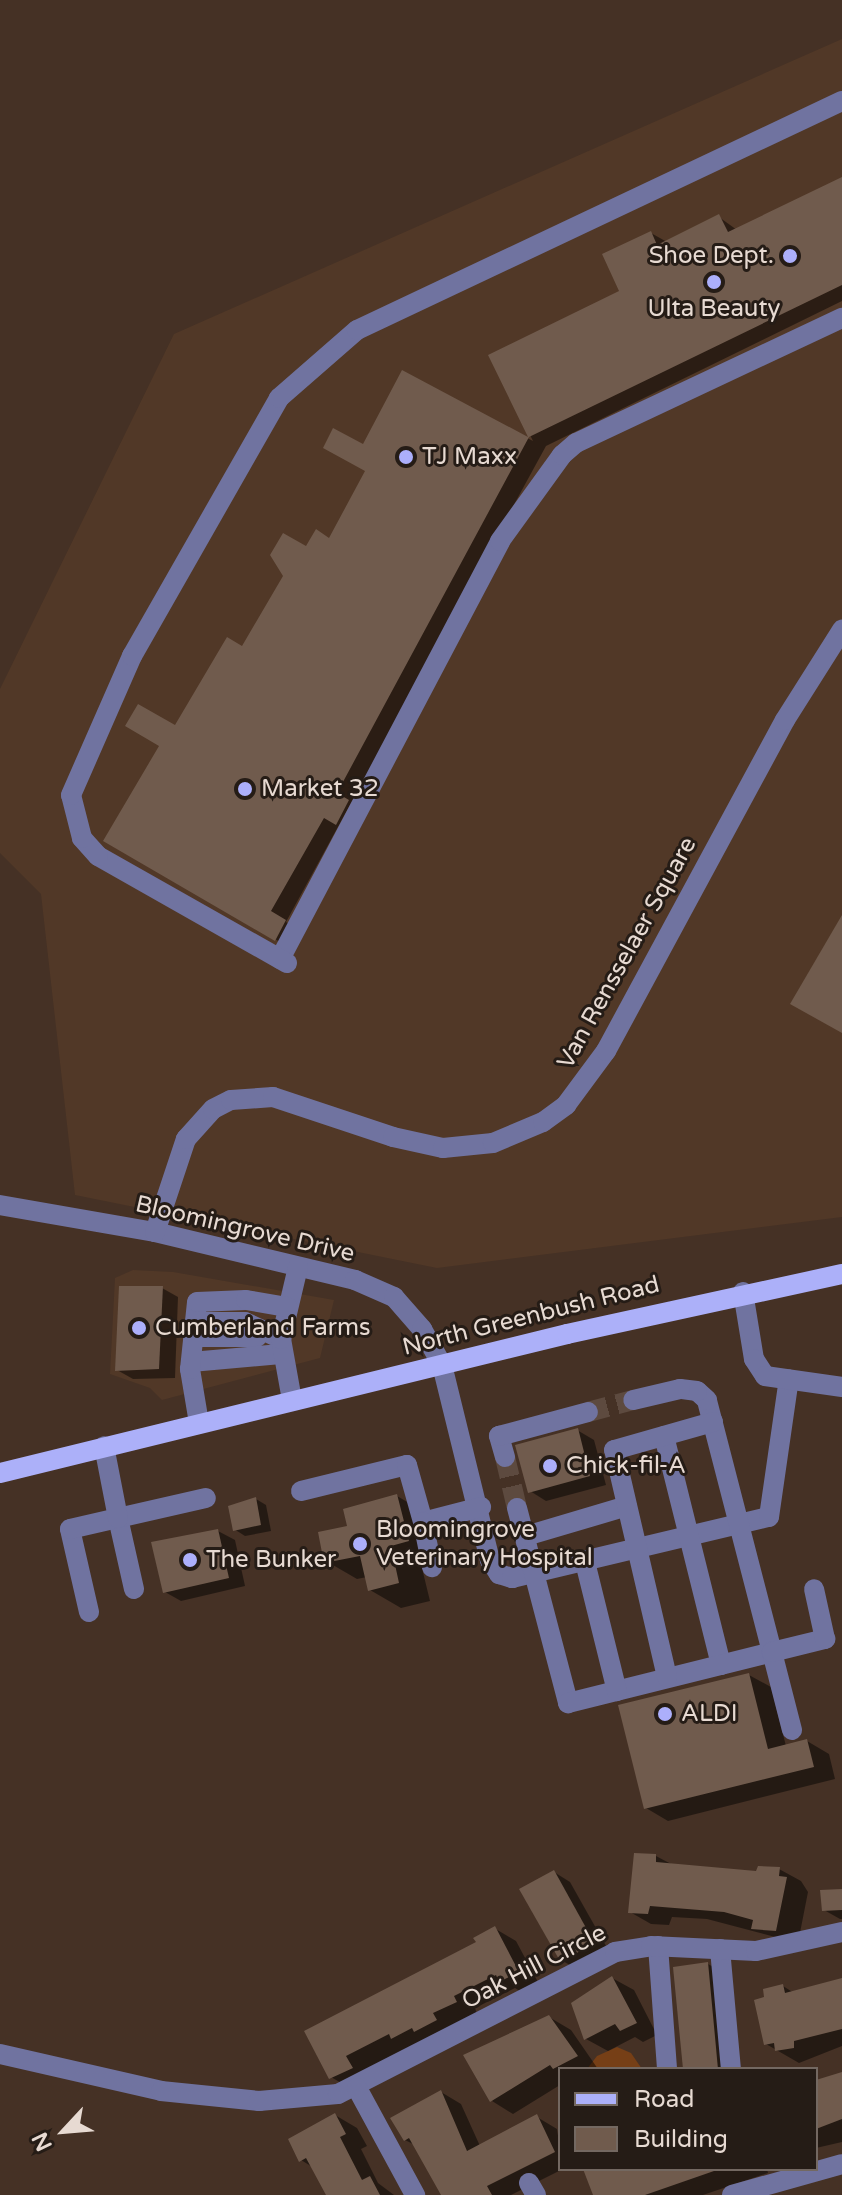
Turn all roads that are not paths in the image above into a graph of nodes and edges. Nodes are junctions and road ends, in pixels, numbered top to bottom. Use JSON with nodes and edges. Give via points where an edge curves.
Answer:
{"nodes":[{"id":1,"x":842,"y":101,"type":"edge"},
{"id":2,"x":842,"y":318,"type":"edge"},
{"id":3,"x":842,"y":630,"type":"edge"},
{"id":4,"x":0,"y":1205,"type":"edge"},
{"id":5,"x":155,"y":1232,"type":"junction"},
{"id":6,"x":298,"y":1267,"type":"junction"},
{"id":7,"x":842,"y":1274,"type":"edge"},
{"id":8,"x":743,"y":1292,"type":"junction"},
{"id":9,"x":287,"y":1307,"type":"junction"},
{"id":10,"x":194,"y":1335,"type":"junction"},
{"id":11,"x":281,"y":1346,"type":"junction"},
{"id":12,"x":442,"y":1365,"type":"junction"},
{"id":13,"x":789,"y":1379,"type":"junction"},
{"id":14,"x":842,"y":1387,"type":"edge"},
{"id":15,"x":292,"y":1400,"type":"junction"},
{"id":16,"x":633,"y":1400,"type":"tunnel mouth"},
{"id":17,"x":588,"y":1412,"type":"tunnel mouth"},
{"id":18,"x":713,"y":1422,"type":"junction"},
{"id":19,"x":199,"y":1423,"type":"junction"},
{"id":20,"x":664,"y":1436,"type":"junction"},
{"id":21,"x":104,"y":1446,"type":"junction"},
{"id":22,"x":505,"y":1457,"type":"tunnel mouth"},
{"id":23,"x":0,"y":1473,"type":"edge"},
{"id":24,"x":301,"y":1491,"type":"dead end"},
{"id":25,"x":206,"y":1498,"type":"dead end"},
{"id":26,"x":627,"y":1506,"type":"junction"},
{"id":27,"x":481,"y":1507,"type":"junction"},
{"id":28,"x":517,"y":1508,"type":"tunnel mouth"},
{"id":29,"x":118,"y":1518,"type":"junction"},
{"id":30,"x":423,"y":1522,"type":"junction"},
{"id":31,"x":741,"y":1524,"type":"junction"},
{"id":32,"x":688,"y":1534,"type":"junction"},
{"id":33,"x":526,"y":1536,"type":"junction"},
{"id":34,"x":638,"y":1547,"type":"junction"},
{"id":35,"x":585,"y":1562,"type":"junction"},
{"id":36,"x":432,"y":1567,"type":"dead end"},
{"id":37,"x":538,"y":1575,"type":"junction"},
{"id":38,"x":134,"y":1589,"type":"dead end"},
{"id":39,"x":814,"y":1589,"type":"dead end"},
{"id":40,"x":89,"y":1612,"type":"dead end"},
{"id":41,"x":772,"y":1652,"type":"junction"},
{"id":42,"x":721,"y":1665,"type":"junction"},
{"id":43,"x":667,"y":1677,"type":"junction"},
{"id":44,"x":617,"y":1691,"type":"junction"},
{"id":45,"x":792,"y":1730,"type":"dead end"},
{"id":46,"x":842,"y":1932,"type":"edge"},
{"id":47,"x":658,"y":1946,"type":"junction"},
{"id":48,"x":720,"y":1949,"type":"junction"},
{"id":49,"x":0,"y":2054,"type":"edge"},
{"id":50,"x":667,"y":2067,"type":"edge"},
{"id":51,"x":731,"y":2067,"type":"edge"},
{"id":52,"x":357,"y":2088,"type":"junction"},
{"id":53,"x":842,"y":2164,"type":"edge"},
{"id":54,"x":817,"y":2171,"type":"edge"},
{"id":55,"x":818,"y":2171,"type":"edge"},
{"id":56,"x":415,"y":2195,"type":"edge"},
{"id":57,"x":732,"y":2195,"type":"edge"}],
"edges":[{"from":1,"to":2,"type":"street","via":[[357,330],[279,398],[132,656],[71,795],[82,838],[98,856],[284,961],[500,541],[562,455],[576,443]]},
{"from":3,"to":5,"type":"street","name":"Van Rensselaer Square","via":[[790,711],[606,1051],[566,1105],[519,1134],[493,1143],[443,1148],[273,1097],[231,1100],[213,1109],[186,1139]]},
{"from":4,"to":5,"type":"street","name":"Bloomingrove Drive"},
{"from":5,"to":6,"type":"street","name":"Bloomingrove Drive"},
{"from":6,"to":9,"type":"street"},
{"from":6,"to":12,"type":"street","name":"Bloomingrove Drive","via":[[355,1280],[394,1297],[422,1329]]},
{"from":7,"to":8,"type":"main road","name":"North Greenbush Road"},
{"from":8,"to":12,"type":"main road","name":"North Greenbush Road"},
{"from":8,"to":13,"type":"street","via":[[754,1359],[765,1376]]},
{"from":9,"to":10,"type":"street","via":[[197,1302]]},
{"from":9,"to":11,"type":"street"},
{"from":10,"to":11,"type":"street"},
{"from":10,"to":11,"type":"street","via":[[245,1322]]},
{"from":10,"to":19,"type":"street"},
{"from":11,"to":15,"type":"street"},
{"from":12,"to":15,"type":"main road","name":"North Greenbush Road"},
{"from":12,"to":27,"type":"street","name":"Bloomingrove Drive"},
{"from":13,"to":14,"type":"street"},
{"from":13,"to":31,"type":"street","via":[[769,1517]]},
{"from":15,"to":19,"type":"main road","name":"North Greenbush Road"},
{"from":16,"to":18,"type":"street","via":[[668,1391],[697,1391],[707,1400]]},
{"from":17,"to":22,"type":"street","via":[[499,1436]]},
{"from":18,"to":20,"type":"street"},
{"from":18,"to":31,"type":"street"},
{"from":19,"to":21,"type":"main road","name":"North Greenbush Road"},
{"from":20,"to":26,"type":"street","via":[[614,1450]]},
{"from":20,"to":32,"type":"street"},
{"from":21,"to":23,"type":"main road","name":"North Greenbush Road"},
{"from":21,"to":29,"type":"street"},
{"from":24,"to":30,"type":"street","via":[[407,1465]]},
{"from":25,"to":29,"type":"street"},
{"from":26,"to":33,"type":"street"},
{"from":26,"to":34,"type":"street"},
{"from":27,"to":30,"type":"street"},
{"from":27,"to":37,"type":"street","name":"Bloomingrove Drive","via":[[490,1560],[499,1574]]},
{"from":28,"to":33,"type":"street"},
{"from":29,"to":38,"type":"street"},
{"from":29,"to":40,"type":"street","via":[[70,1529]]},
{"from":30,"to":36,"type":"street"},
{"from":31,"to":32,"type":"street"},
{"from":31,"to":41,"type":"street"},
{"from":32,"to":34,"type":"street"},
{"from":32,"to":42,"type":"street"},
{"from":33,"to":37,"type":"street"},
{"from":34,"to":35,"type":"street"},
{"from":34,"to":43,"type":"street"},
{"from":35,"to":37,"type":"street"},
{"from":35,"to":44,"type":"street"},
{"from":37,"to":44,"type":"street","via":[[568,1703]]},
{"from":39,"to":41,"type":"street","via":[[825,1639]]},
{"from":41,"to":42,"type":"street"},
{"from":41,"to":45,"type":"street"},
{"from":42,"to":43,"type":"street"},
{"from":43,"to":44,"type":"street"},
{"from":46,"to":48,"type":"street","name":"Oak Hill Circle","via":[[756,1951]]},
{"from":47,"to":48,"type":"street","name":"Oak Hill Circle"},
{"from":47,"to":50,"type":"street"},
{"from":47,"to":52,"type":"street","name":"Oak Hill Circle","via":[[615,1952]]},
{"from":48,"to":51,"type":"street"},
{"from":49,"to":52,"type":"street","name":"Oak Hill Circle","via":[[161,2091],[259,2101]]},
{"from":52,"to":56,"type":"street"},
{"from":53,"to":55,"type":"street"},
{"from":54,"to":57,"type":"street"}]}
